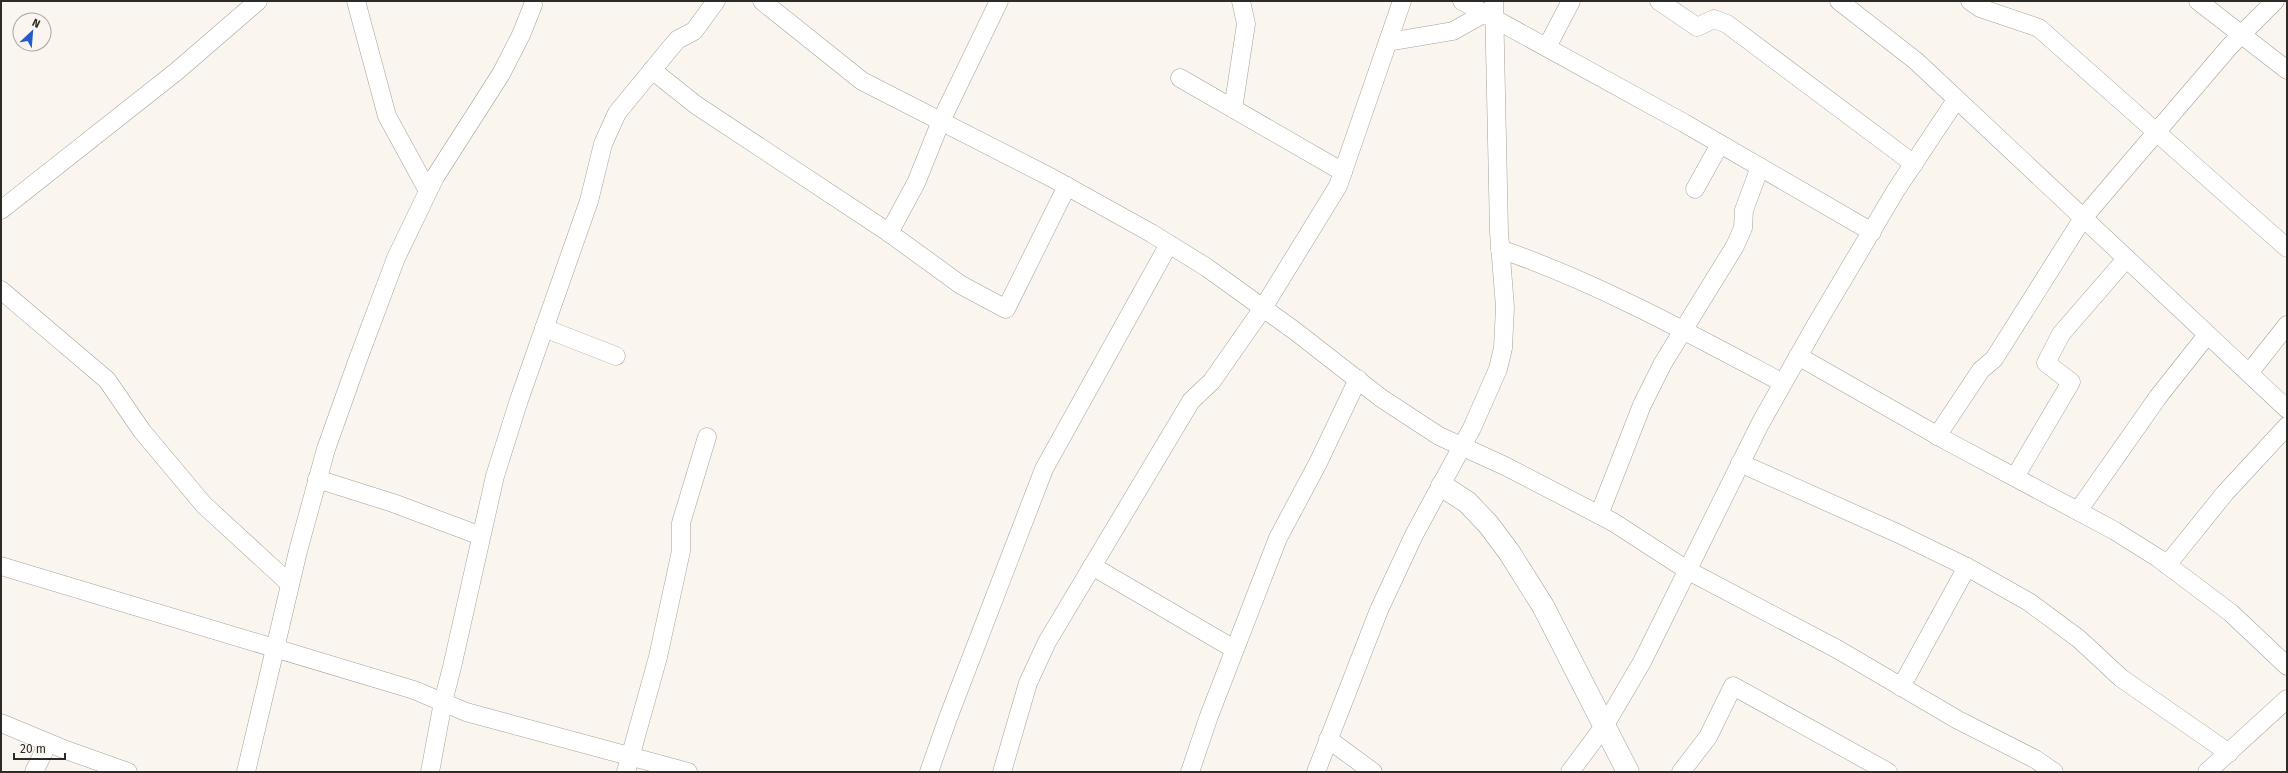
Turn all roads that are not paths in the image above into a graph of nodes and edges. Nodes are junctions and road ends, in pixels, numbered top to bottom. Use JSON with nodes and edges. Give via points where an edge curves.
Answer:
{"nodes":[{"id":1,"x":258,"y":1,"type":"edge"},
{"id":2,"x":356,"y":1,"type":"edge"},
{"id":3,"x":716,"y":1,"type":"edge"},
{"id":4,"x":762,"y":1,"type":"edge"},
{"id":5,"x":999,"y":1,"type":"edge"},
{"id":6,"x":1241,"y":1,"type":"edge"},
{"id":7,"x":1402,"y":1,"type":"edge"},
{"id":8,"x":1462,"y":1,"type":"edge"},
{"id":9,"x":1571,"y":1,"type":"edge"},
{"id":10,"x":1659,"y":1,"type":"edge"},
{"id":11,"x":1970,"y":1,"type":"edge"},
{"id":12,"x":2198,"y":1,"type":"edge"},
{"id":13,"x":2275,"y":1,"type":"edge"},
{"id":14,"x":1851,"y":4,"type":"edge"},
{"id":15,"x":533,"y":5,"type":"dead end"},
{"id":16,"x":1491,"y":10,"type":"edge"},
{"id":17,"x":2242,"y":34,"type":"junction"},
{"id":18,"x":1388,"y":42,"type":"junction"},
{"id":19,"x":1547,"y":47,"type":"junction"},
{"id":20,"x":652,"y":70,"type":"junction"},
{"id":21,"x":2287,"y":70,"type":"edge"},
{"id":22,"x":1180,"y":78,"type":"dead end"},
{"id":23,"x":1956,"y":100,"type":"junction"},
{"id":24,"x":1233,"y":109,"type":"junction"},
{"id":25,"x":941,"y":121,"type":"junction"},
{"id":26,"x":2157,"y":132,"type":"junction"},
{"id":27,"x":1720,"y":144,"type":"junction"},
{"id":28,"x":1914,"y":164,"type":"junction"},
{"id":29,"x":1760,"y":167,"type":"junction"},
{"id":30,"x":1343,"y":172,"type":"junction"},
{"id":31,"x":1067,"y":186,"type":"junction"},
{"id":32,"x":1696,"y":189,"type":"dead end"},
{"id":33,"x":428,"y":190,"type":"junction"},
{"id":34,"x":1,"y":210,"type":"edge"},
{"id":35,"x":2083,"y":218,"type":"junction"},
{"id":36,"x":1872,"y":232,"type":"junction"},
{"id":37,"x":889,"y":233,"type":"junction"},
{"id":38,"x":1169,"y":244,"type":"junction"},
{"id":39,"x":2287,"y":248,"type":"edge"},
{"id":40,"x":1500,"y":249,"type":"junction"},
{"id":41,"x":2126,"y":259,"type":"junction"},
{"id":42,"x":1,"y":290,"type":"edge"},
{"id":43,"x":1263,"y":308,"type":"junction"},
{"id":44,"x":2287,"y":325,"type":"edge"},
{"id":45,"x":544,"y":328,"type":"junction"},
{"id":46,"x":1683,"y":330,"type":"junction"},
{"id":47,"x":2207,"y":335,"type":"junction"},
{"id":48,"x":616,"y":356,"type":"dead end"},
{"id":49,"x":1798,"y":356,"type":"junction"},
{"id":50,"x":2249,"y":373,"type":"junction"},
{"id":51,"x":1358,"y":379,"type":"junction"},
{"id":52,"x":1783,"y":383,"type":"junction"},
{"id":53,"x":2287,"y":409,"type":"edge"},
{"id":54,"x":2287,"y":426,"type":"edge"},
{"id":55,"x":1937,"y":436,"type":"junction"},
{"id":56,"x":707,"y":437,"type":"dead end"},
{"id":57,"x":1462,"y":447,"type":"junction"},
{"id":58,"x":1740,"y":463,"type":"junction"},
{"id":59,"x":2015,"y":477,"type":"junction"},
{"id":60,"x":318,"y":479,"type":"junction"},
{"id":61,"x":1442,"y":486,"type":"junction"},
{"id":62,"x":2078,"y":511,"type":"junction"},
{"id":63,"x":1599,"y":515,"type":"junction"},
{"id":64,"x":481,"y":536,"type":"junction"},
{"id":65,"x":2167,"y":565,"type":"junction"},
{"id":66,"x":1,"y":566,"type":"edge"},
{"id":67,"x":1092,"y":566,"type":"junction"},
{"id":68,"x":1967,"y":567,"type":"junction"},
{"id":69,"x":1687,"y":570,"type":"junction"},
{"id":70,"x":290,"y":584,"type":"junction"},
{"id":71,"x":275,"y":648,"type":"junction"},
{"id":72,"x":1234,"y":649,"type":"junction"},
{"id":73,"x":2287,"y":666,"type":"edge"},
{"id":74,"x":1901,"y":687,"type":"junction"},
{"id":75,"x":2287,"y":699,"type":"edge"},
{"id":76,"x":443,"y":702,"type":"junction"},
{"id":77,"x":1,"y":723,"type":"edge"},
{"id":78,"x":1605,"y":724,"type":"junction"},
{"id":79,"x":1328,"y":740,"type":"junction"},
{"id":80,"x":48,"y":743,"type":"junction"},
{"id":81,"x":2229,"y":753,"type":"junction"},
{"id":82,"x":88,"y":765,"type":"edge"},
{"id":83,"x":628,"y":765,"type":"edge"},
{"id":84,"x":34,"y":772,"type":"edge"},
{"id":85,"x":128,"y":772,"type":"edge"},
{"id":86,"x":246,"y":772,"type":"edge"},
{"id":87,"x":430,"y":772,"type":"edge"},
{"id":88,"x":688,"y":772,"type":"edge"},
{"id":89,"x":929,"y":772,"type":"edge"},
{"id":90,"x":1002,"y":772,"type":"edge"},
{"id":91,"x":1190,"y":772,"type":"edge"},
{"id":92,"x":1316,"y":772,"type":"edge"},
{"id":93,"x":1373,"y":772,"type":"edge"},
{"id":94,"x":1570,"y":772,"type":"edge"},
{"id":95,"x":1628,"y":772,"type":"edge"},
{"id":96,"x":1681,"y":772,"type":"edge"},
{"id":97,"x":1888,"y":772,"type":"edge"},
{"id":98,"x":2054,"y":772,"type":"edge"},
{"id":99,"x":2207,"y":772,"type":"edge"}],
"edges":[{"from":1,"to":34,"type":"street","via":[[177,71]]},
{"from":2,"to":33,"type":"street","via":[[387,116]]},
{"from":3,"to":20,"type":"street","via":[[694,31],[677,40]]},
{"from":4,"to":25,"type":"street","via":[[862,81]]},
{"from":5,"to":25,"type":"street"},
{"from":6,"to":24,"type":"street","via":[[1246,24]]},
{"from":7,"to":18,"type":"street"},
{"from":8,"to":16,"type":"street"},
{"from":9,"to":19,"type":"street"},
{"from":10,"to":28,"type":"street","via":[[1697,27],[1714,19],[1727,24]]},
{"from":11,"to":26,"type":"street","via":[[1980,8],[2039,28]]},
{"from":12,"to":17,"type":"street"},
{"from":13,"to":17,"type":"street"},
{"from":14,"to":23,"type":"street"},
{"from":15,"to":33,"type":"street","via":[[501,74],[460,134]]},
{"from":16,"to":18,"type":"street","via":[[1452,31]]},
{"from":16,"to":19,"type":"street"},
{"from":16,"to":40,"type":"street"},
{"from":17,"to":21,"type":"street"},
{"from":17,"to":26,"type":"street"},
{"from":18,"to":30,"type":"street"},
{"from":19,"to":27,"type":"street"},
{"from":20,"to":37,"type":"street","via":[[696,105]]},
{"from":20,"to":45,"type":"street","via":[[617,113],[603,144],[589,201]]},
{"from":22,"to":24,"type":"street"},
{"from":23,"to":28,"type":"street"},
{"from":23,"to":35,"type":"street"},
{"from":24,"to":30,"type":"street"},
{"from":25,"to":31,"type":"street"},
{"from":25,"to":37,"type":"street","via":[[916,183]]},
{"from":26,"to":35,"type":"street"},
{"from":26,"to":39,"type":"street"},
{"from":27,"to":29,"type":"street"},
{"from":27,"to":32,"type":"street"},
{"from":28,"to":36,"type":"street"},
{"from":29,"to":36,"type":"street"},
{"from":29,"to":46,"type":"street","via":[[1744,210],[1743,228],[1735,246]]},
{"from":30,"to":43,"type":"street","via":[[1338,186]]},
{"from":31,"to":37,"type":"street","via":[[1006,310],[961,285]]},
{"from":31,"to":38,"type":"street"},
{"from":33,"to":60,"type":"street","via":[[393,265],[326,449]]},
{"from":35,"to":41,"type":"street"},
{"from":35,"to":55,"type":"street","via":[[1994,360],[1981,370]]},
{"from":36,"to":49,"type":"street"},
{"from":38,"to":43,"type":"street"},
{"from":38,"to":89,"type":"street","via":[[1044,469]]},
{"from":40,"to":46,"type":"street","via":[[1537,262]]},
{"from":40,"to":57,"type":"street","via":[[1505,307],[1503,348],[1498,369]]},
{"from":41,"to":47,"type":"street"},
{"from":41,"to":59,"type":"street","via":[[2061,334],[2046,363],[2071,382]]},
{"from":42,"to":70,"type":"street","via":[[107,380],[142,432],[204,505]]},
{"from":43,"to":51,"type":"street"},
{"from":43,"to":67,"type":"street","via":[[1212,380],[1191,401]]},
{"from":44,"to":50,"type":"street"},
{"from":45,"to":48,"type":"street"},
{"from":45,"to":64,"type":"street","via":[[495,476]]},
{"from":46,"to":52,"type":"street"},
{"from":46,"to":63,"type":"street","via":[[1642,404]]},
{"from":47,"to":50,"type":"street"},
{"from":47,"to":62,"type":"street","via":[[2158,397]]},
{"from":49,"to":52,"type":"street"},
{"from":49,"to":55,"type":"street"},
{"from":50,"to":53,"type":"street"},
{"from":51,"to":57,"type":"street","via":[[1439,436]]},
{"from":51,"to":72,"type":"street","via":[[1278,538]]},
{"from":52,"to":58,"type":"street"},
{"from":54,"to":65,"type":"street","via":[[2225,493]]},
{"from":55,"to":59,"type":"street"},
{"from":56,"to":83,"type":"street","via":[[681,523],[681,551],[658,657]]},
{"from":57,"to":61,"type":"street"},
{"from":57,"to":63,"type":"street","via":[[1505,466]]},
{"from":58,"to":68,"type":"street"},
{"from":58,"to":69,"type":"street"},
{"from":59,"to":62,"type":"street"},
{"from":60,"to":64,"type":"street","via":[[393,503]]},
{"from":60,"to":70,"type":"street"},
{"from":61,"to":78,"type":"street","via":[[1467,502],[1509,552],[1543,606]]},
{"from":61,"to":79,"type":"street","via":[[1414,535],[1379,610]]},
{"from":62,"to":65,"type":"street","via":[[2116,531]]},
{"from":63,"to":69,"type":"street"},
{"from":64,"to":76,"type":"street"},
{"from":65,"to":73,"type":"street","via":[[2231,613]]},
{"from":66,"to":71,"type":"street"},
{"from":67,"to":72,"type":"street"},
{"from":67,"to":90,"type":"street","via":[[1047,642],[1028,683]]},
{"from":68,"to":74,"type":"street"},
{"from":68,"to":81,"type":"street","via":[[2030,602],[2079,639],[2121,678]]},
{"from":69,"to":74,"type":"street","via":[[1837,649]]},
{"from":69,"to":78,"type":"street","via":[[1642,662]]},
{"from":70,"to":71,"type":"street"},
{"from":71,"to":76,"type":"street","via":[[414,690]]},
{"from":71,"to":86,"type":"street"},
{"from":72,"to":91,"type":"street"},
{"from":74,"to":98,"type":"street"},
{"from":75,"to":81,"type":"street"},
{"from":76,"to":83,"type":"street","via":[[466,712]]},
{"from":76,"to":87,"type":"street"},
{"from":77,"to":80,"type":"street"},
{"from":78,"to":94,"type":"street"},
{"from":78,"to":95,"type":"street"},
{"from":79,"to":92,"type":"street"},
{"from":79,"to":93,"type":"street"},
{"from":80,"to":82,"type":"street"},
{"from":80,"to":84,"type":"street"},
{"from":81,"to":99,"type":"street"},
{"from":82,"to":85,"type":"street"},
{"from":83,"to":88,"type":"street"},
{"from":96,"to":97,"type":"street","via":[[1708,737],[1733,686]]}]}
